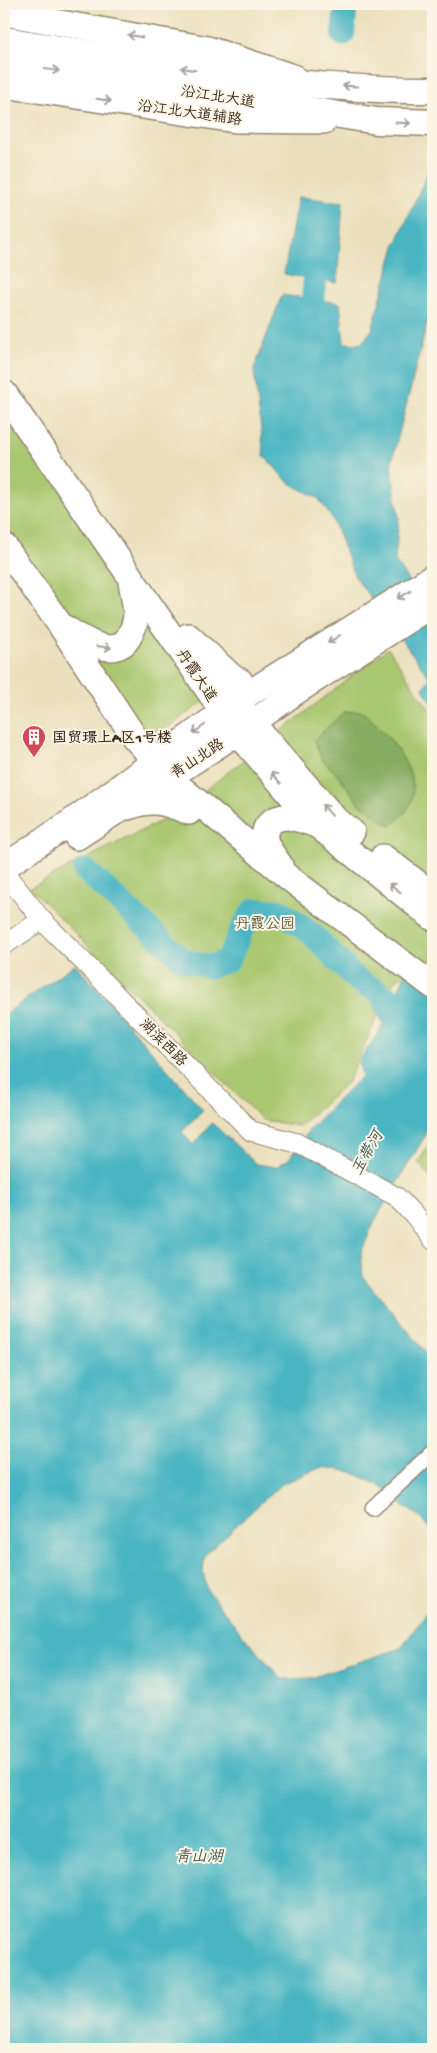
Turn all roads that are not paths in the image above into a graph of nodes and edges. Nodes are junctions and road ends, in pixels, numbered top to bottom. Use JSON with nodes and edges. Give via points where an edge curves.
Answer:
{"nodes":[{"id":1,"x":4,"y":13,"type":"edge"},
{"id":2,"x":4,"y":40,"type":"edge"},
{"id":3,"x":4,"y":64,"type":"edge"},
{"id":4,"x":4,"y":85,"type":"edge"},
{"id":5,"x":317,"y":85,"type":"junction"},
{"id":6,"x":433,"y":90,"type":"edge"},
{"id":7,"x":377,"y":121,"type":"junction"},
{"id":8,"x":433,"y":123,"type":"edge"},
{"id":9,"x":4,"y":379,"type":"edge"},
{"id":10,"x":4,"y":393,"type":"edge"},
{"id":11,"x":4,"y":546,"type":"edge"},
{"id":12,"x":4,"y":572,"type":"edge"},
{"id":13,"x":433,"y":577,"type":"edge"},
{"id":14,"x":131,"y":578,"type":"junction"},
{"id":15,"x":433,"y":604,"type":"edge"},
{"id":16,"x":61,"y":626,"type":"junction"},
{"id":17,"x":188,"y":636,"type":"junction"},
{"id":18,"x":286,"y":684,"type":"junction"},
{"id":19,"x":230,"y":707,"type":"junction"},
{"id":20,"x":245,"y":728,"type":"junction"},
{"id":21,"x":114,"y":730,"type":"junction"},
{"id":22,"x":155,"y":773,"type":"junction"},
{"id":23,"x":304,"y":784,"type":"junction"},
{"id":24,"x":106,"y":807,"type":"junction"},
{"id":25,"x":189,"y":812,"type":"junction"},
{"id":26,"x":317,"y":825,"type":"junction"},
{"id":27,"x":5,"y":876,"type":"edge"},
{"id":28,"x":289,"y":878,"type":"junction"},
{"id":29,"x":433,"y":895,"type":"edge"},
{"id":30,"x":433,"y":918,"type":"edge"},
{"id":31,"x":42,"y":920,"type":"junction"},
{"id":32,"x":4,"y":945,"type":"edge"},
{"id":33,"x":408,"y":972,"type":"junction"},
{"id":34,"x":433,"y":986,"type":"edge"},
{"id":35,"x":433,"y":1000,"type":"edge"},
{"id":36,"x":433,"y":1240,"type":"edge"},
{"id":37,"x":433,"y":1452,"type":"edge"},
{"id":38,"x":373,"y":1508,"type":"dead end"}],
"edges":[{"from":5,"to":1,"type":"main road","one_way":true,"via":[[208,49]]},
{"from":5,"to":2,"type":"highway","name":"沿江北大道","one_way":true,"via":[[222,74]]},
{"from":3,"to":7,"type":"highway","name":"沿江北大道","one_way":true},
{"from":4,"to":7,"type":"main road","name":"沿江北大道辅路","one_way":true,"via":[[236,120]]},
{"from":6,"to":5,"type":"highway","name":"沿江北大道","one_way":true},
{"from":7,"to":8,"type":"highway","name":"沿江北大道","one_way":true},
{"from":9,"to":17,"type":"main road","name":"丹霞大道"},
{"from":10,"to":14,"type":"main road","name":"丹霞大道"},
{"from":11,"to":16,"type":"main road"},
{"from":12,"to":21,"type":"main road"},
{"from":13,"to":18,"type":"main road","name":"青山北路","one_way":true,"via":[[375,613]]},
{"from":16,"to":14,"type":"main road","one_way":true,"via":[[99,647],[122,646],[129,638],[136,616]]},
{"from":14,"to":19,"type":"main road","name":"丹霞大道"},
{"from":15,"to":18,"type":"main road","name":"青山北路","via":[[391,632]]},
{"from":16,"to":22,"type":"main road"},
{"from":17,"to":18,"type":"main road","via":[[233,678],[244,682]]},
{"from":17,"to":19,"type":"main road","name":"丹霞大道"},
{"from":18,"to":19,"type":"main road","name":"青山北路"},
{"from":18,"to":20,"type":"main road","name":"青山北路"},
{"from":18,"to":23,"type":"main road","via":[[278,722],[280,739]]},
{"from":19,"to":20,"type":"main road","name":"丹霞大道"},
{"from":19,"to":22,"type":"main road","name":"青山北路","one_way":true},
{"from":20,"to":22,"type":"main road","name":"青山北路"},
{"from":20,"to":23,"type":"main road","name":"丹霞大道"},
{"from":26,"to":20,"type":"main road","name":"丹霞大道","one_way":true},
{"from":21,"to":22,"type":"main road"},
{"from":21,"to":24,"type":"main road","via":[[126,751],[127,762]]},
{"from":22,"to":24,"type":"main road","name":"青山北路"},
{"from":22,"to":25,"type":"main road"},
{"from":22,"to":28,"type":"main road"},
{"from":29,"to":23,"type":"main road","name":"丹霞大道","one_way":true,"via":[[335,819]]},
{"from":24,"to":25,"type":"main road","via":[[153,801],[172,804]]},
{"from":24,"to":27,"type":"main road","name":"青山北路"},
{"from":25,"to":33,"type":"main road","via":[[283,888]]},
{"from":26,"to":28,"type":"main road","via":[[285,817],[275,819],[267,826],[264,835],[267,845]]},
{"from":30,"to":26,"type":"main road","name":"丹霞大道","one_way":true},
{"from":27,"to":31,"type":"street","name":"湖滨西路"},
{"from":28,"to":33,"type":"main road"},
{"from":31,"to":32,"type":"street"},
{"from":31,"to":36,"type":"street","name":"湖滨西路","via":[[251,1131],[297,1143],[397,1197]]},
{"from":33,"to":34,"type":"main road"},
{"from":33,"to":35,"type":"main road"},
{"from":37,"to":38,"type":"street"}]}
